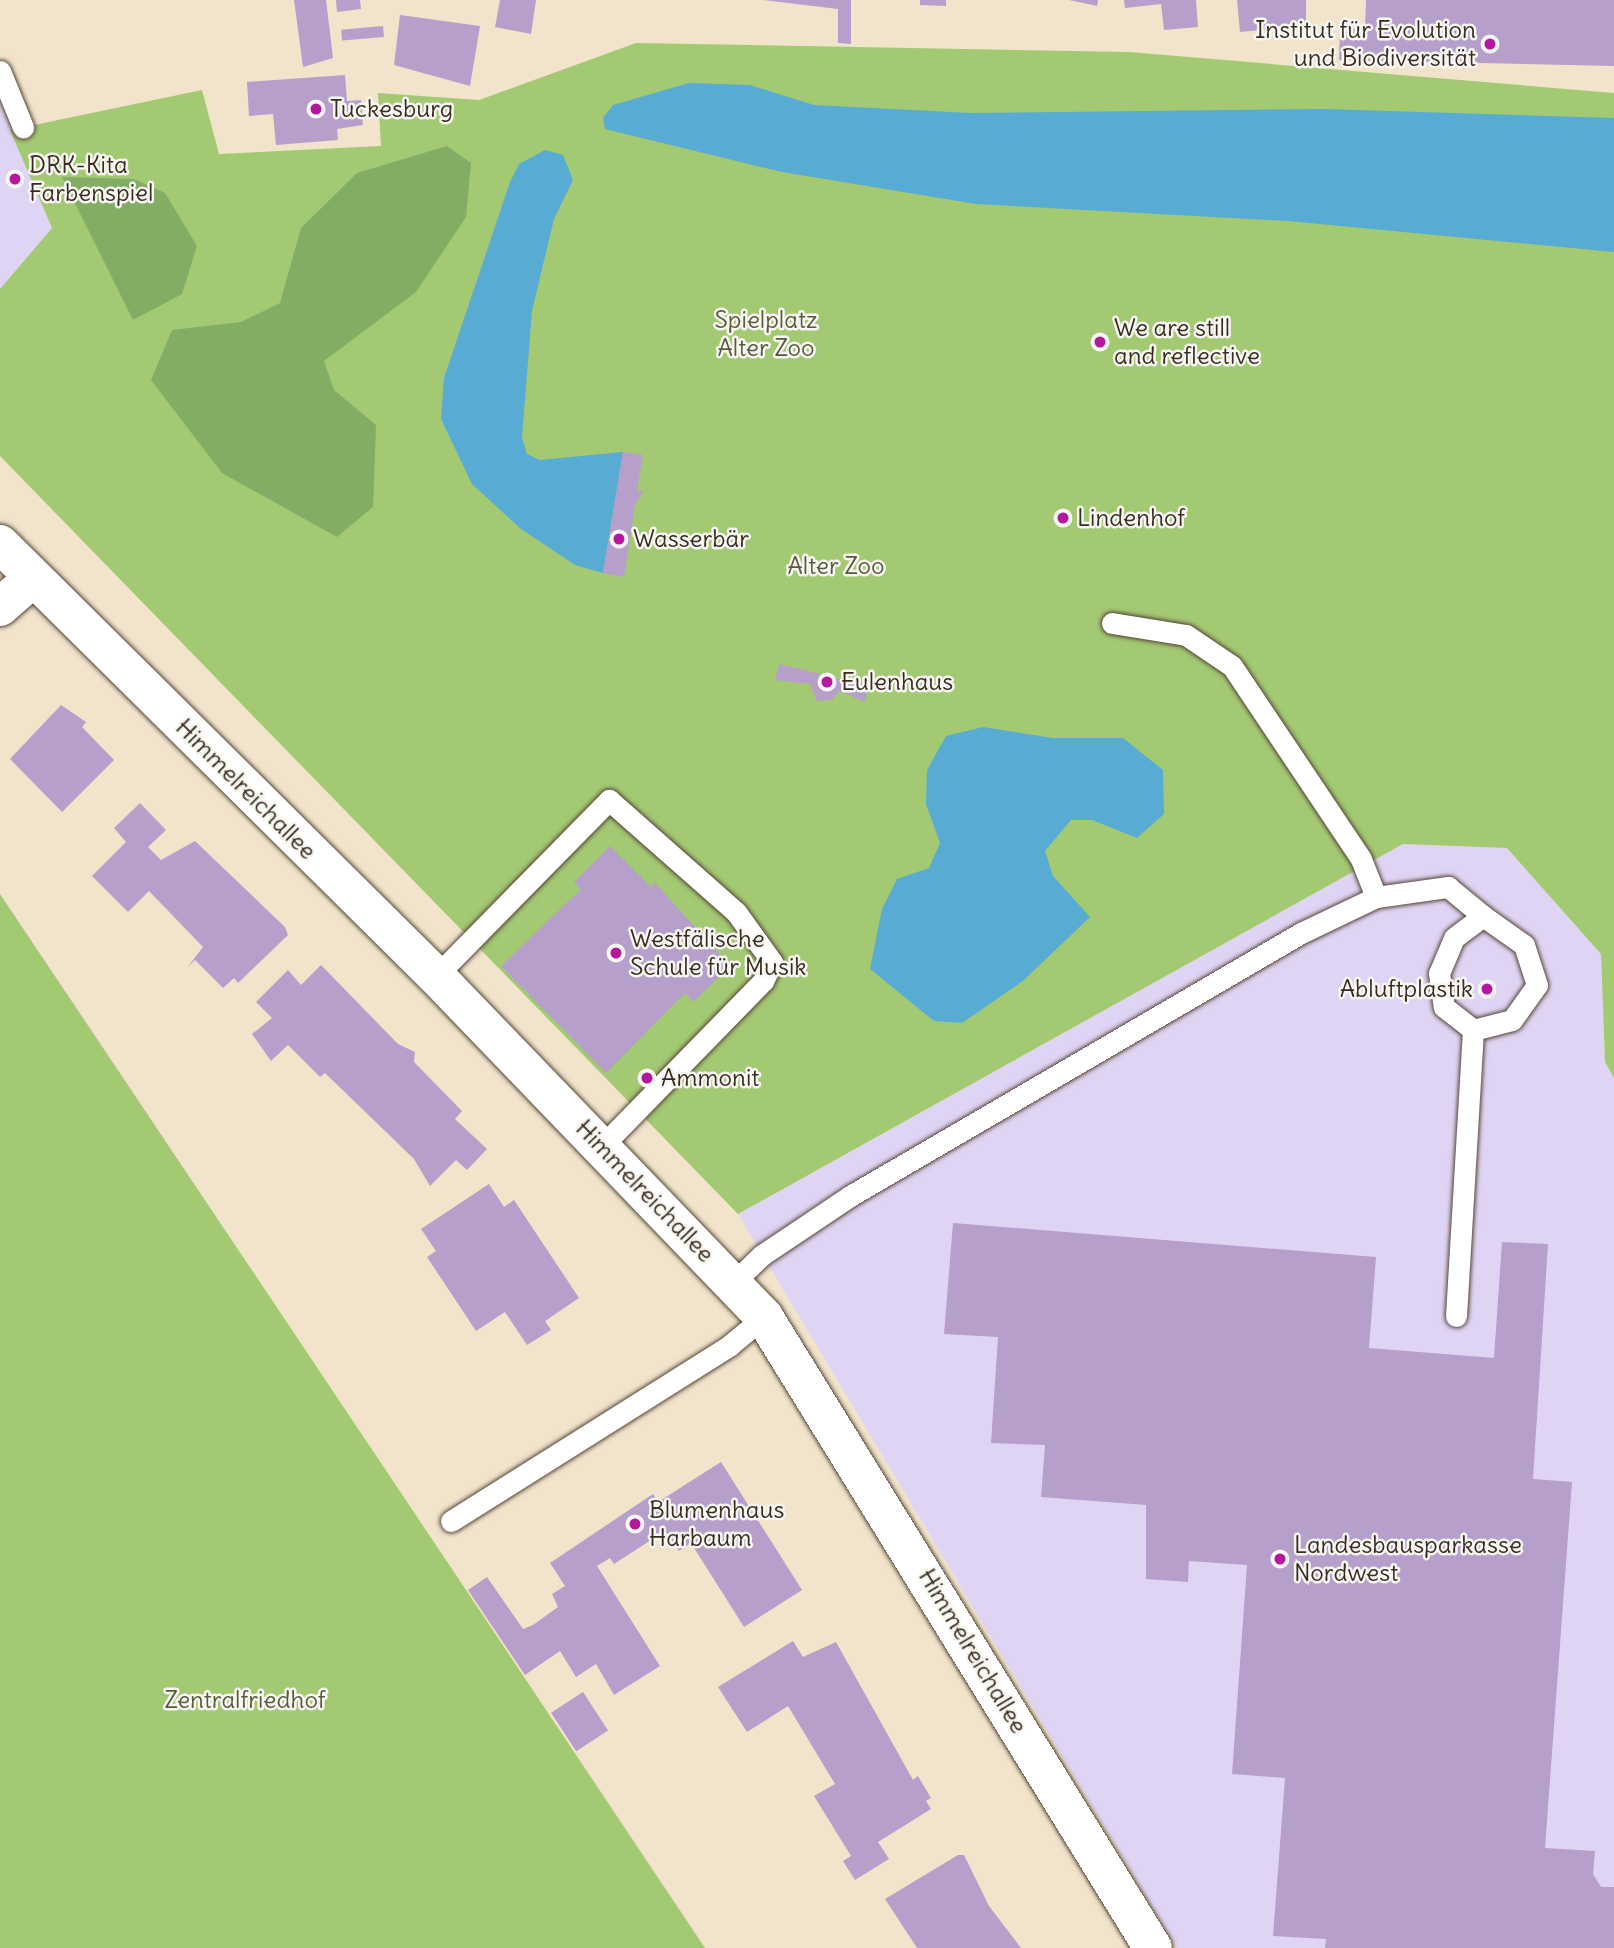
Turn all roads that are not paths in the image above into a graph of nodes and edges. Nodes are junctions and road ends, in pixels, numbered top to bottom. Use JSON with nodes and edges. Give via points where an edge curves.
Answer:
{"nodes":[{"id":1,"x":0,"y":71,"type":"edge"},
{"id":2,"x":23,"y":127,"type":"dead end"},
{"id":3,"x":0,"y":544,"type":"edge"},
{"id":4,"x":33,"y":578,"type":"junction"},
{"id":5,"x":0,"y":607,"type":"edge"},
{"id":6,"x":1112,"y":623,"type":"dead end"},
{"id":7,"x":1376,"y":897,"type":"junction"},
{"id":8,"x":1483,"y":916,"type":"junction"},
{"id":9,"x":436,"y":976,"type":"junction"},
{"id":10,"x":1473,"y":1030,"type":"junction"},
{"id":11,"x":602,"y":1146,"type":"junction"},
{"id":12,"x":734,"y":1282,"type":"junction"},
{"id":13,"x":1455,"y":1315,"type":"dead end"},
{"id":14,"x":764,"y":1317,"type":"junction"},
{"id":15,"x":451,"y":1521,"type":"dead end"},
{"id":16,"x":1153,"y":1948,"type":"edge"}],
"edges":[{"from":1,"to":2,"type":"lane"},
{"from":3,"to":4,"type":"street","name":"Himmelreichallee"},
{"from":4,"to":5,"type":"street"},
{"from":4,"to":9,"type":"street","name":"Himmelreichallee"},
{"from":6,"to":7,"type":"lane","via":[[1186,635],[1232,666],[1361,859]]},
{"from":7,"to":8,"type":"lane","via":[[1448,887]]},
{"from":7,"to":12,"type":"lane","via":[[1301,933],[850,1196],[762,1255]]},
{"from":8,"to":10,"type":"lane","via":[[1454,938],[1439,972],[1444,1007]]},
{"from":8,"to":10,"type":"lane","via":[[1524,946],[1537,985],[1512,1020]]},
{"from":9,"to":11,"type":"street","name":"Himmelreichallee"},
{"from":9,"to":11,"type":"lane","via":[[608,800],[736,912],[772,962],[763,981]]},
{"from":10,"to":13,"type":"lane"},
{"from":11,"to":12,"type":"street","name":"Himmelreichallee"},
{"from":12,"to":14,"type":"street","name":"Himmelreichallee"},
{"from":14,"to":15,"type":"lane","via":[[730,1345]]},
{"from":14,"to":16,"type":"street","name":"Himmelreichallee"}]}
